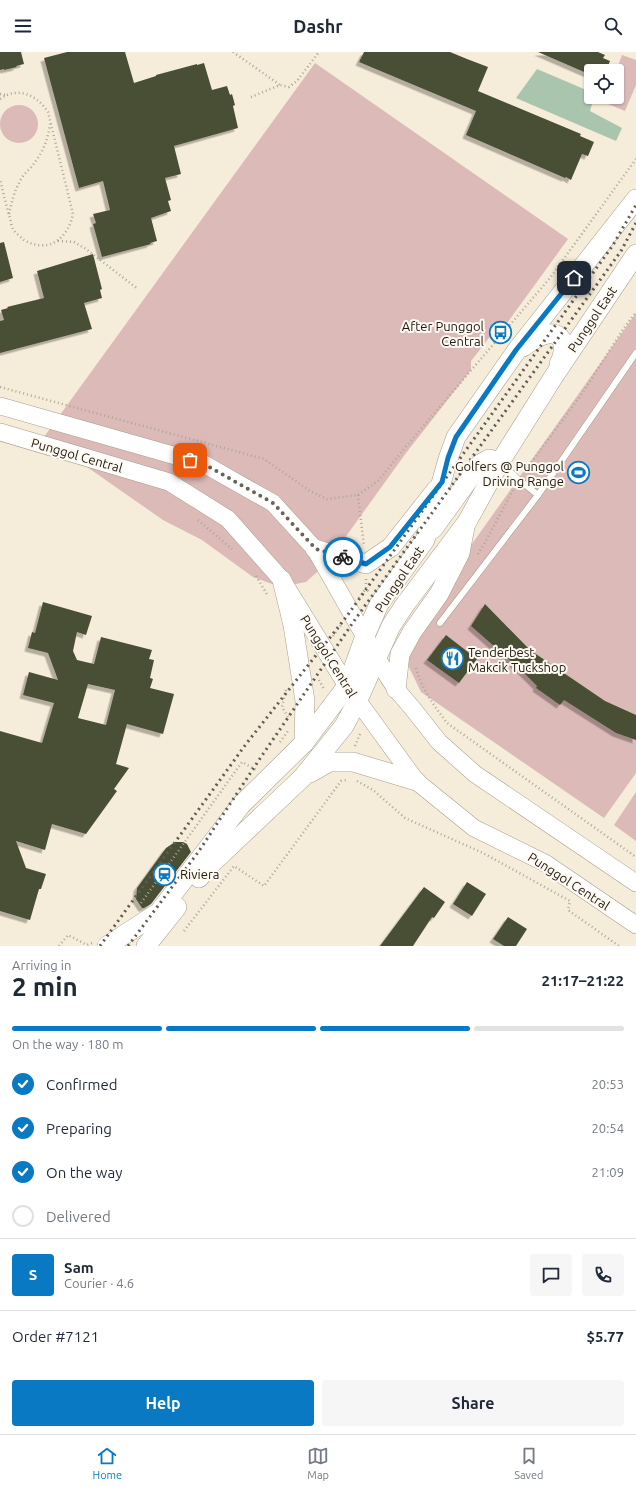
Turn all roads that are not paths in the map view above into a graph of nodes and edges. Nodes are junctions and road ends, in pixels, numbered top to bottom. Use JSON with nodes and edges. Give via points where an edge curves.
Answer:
{"nodes":[{"id":1,"x":636,"y":199,"type":"edge"},
{"id":2,"x":636,"y":254,"type":"edge"},
{"id":3,"x":516,"y":350,"type":"junction"},
{"id":4,"x":636,"y":353,"type":"edge"},
{"id":5,"x":554,"y":376,"type":"junction"},
{"id":6,"x":0,"y":406,"type":"edge"},
{"id":7,"x":0,"y":432,"type":"edge"},
{"id":8,"x":500,"y":462,"type":"junction"},
{"id":9,"x":442,"y":482,"type":"junction"},
{"id":10,"x":538,"y":495,"type":"junction"},
{"id":11,"x":466,"y":522,"type":"junction"},
{"id":12,"x":425,"y":540,"type":"junction"},
{"id":13,"x":316,"y":549,"type":"junction"},
{"id":14,"x":282,"y":580,"type":"junction"},
{"id":15,"x":440,"y":623,"type":"dead end"},
{"id":16,"x":365,"y":636,"type":"junction"},
{"id":17,"x":377,"y":656,"type":"junction"},
{"id":18,"x":396,"y":689,"type":"junction"},
{"id":19,"x":352,"y":693,"type":"junction"},
{"id":20,"x":304,"y":743,"type":"junction"},
{"id":21,"x":302,"y":778,"type":"junction"},
{"id":22,"x":416,"y":781,"type":"junction"},
{"id":23,"x":636,"y":883,"type":"edge"},
{"id":24,"x":159,"y":912,"type":"junction"},
{"id":25,"x":636,"y":925,"type":"edge"},
{"id":26,"x":100,"y":944,"type":"edge"},
{"id":27,"x":133,"y":946,"type":"edge"},
{"id":28,"x":146,"y":946,"type":"edge"}],
"edges":[{"from":1,"to":3,"type":"main road","name":"Punggol East"},
{"from":2,"to":5,"type":"main road","name":"Punggol East"},
{"from":3,"to":5,"type":"main road","via":[[536,338],[548,334],[556,335],[564,347],[562,359]]},
{"from":3,"to":9,"type":"main road","name":"Punggol East","via":[[456,437]]},
{"from":4,"to":10,"type":"lane"},
{"from":5,"to":8,"type":"main road","name":"Punggol East"},
{"from":6,"to":13,"type":"main road","name":"Punggol Central","via":[[204,464],[273,503]]},
{"from":7,"to":14,"type":"main road","name":"Punggol Central","via":[[169,482],[228,519]]},
{"from":8,"to":10,"type":"lane"},
{"from":8,"to":11,"type":"main road","name":"Punggol East"},
{"from":8,"to":12,"type":"main road","via":[[489,458],[480,464]]},
{"from":9,"to":12,"type":"main road","name":"Punggol East"},
{"from":9,"to":13,"type":"main road","via":[[390,547],[366,564]]},
{"from":10,"to":15,"type":"lane"},
{"from":11,"to":17,"type":"main road","name":"Punggol East","via":[[404,606]]},
{"from":11,"to":18,"type":"main road","via":[[460,553],[439,594],[400,654]]},
{"from":12,"to":16,"type":"main road","name":"Punggol East","via":[[379,604]]},
{"from":13,"to":16,"type":"main road","name":"Punggol Central"},
{"from":14,"to":19,"type":"main road","name":"Punggol Central"},
{"from":14,"to":20,"type":"main road","via":[[293,625],[305,701]]},
{"from":16,"to":17,"type":"main road","name":"Punggol Central"},
{"from":16,"to":19,"type":"main road","name":"Punggol East"},
{"from":17,"to":18,"type":"main road","name":"Punggol Central"},
{"from":17,"to":19,"type":"main road","name":"Punggol East"},
{"from":18,"to":23,"type":"main road","name":"Punggol Central","via":[[439,742],[475,774]]},
{"from":19,"to":20,"type":"main road","name":"Punggol East"},
{"from":19,"to":21,"type":"main road","name":"Punggol East","via":[[344,726]]},
{"from":19,"to":22,"type":"main road","name":"Punggol Central"},
{"from":20,"to":24,"type":"main road","name":"Punggol East","via":[[241,805]]},
{"from":21,"to":22,"type":"main road","via":[[329,762],[353,762]]},
{"from":21,"to":28,"type":"main road","name":"Punggol East","via":[[209,866]]},
{"from":22,"to":25,"type":"main road","name":"Punggol Central","via":[[474,828],[545,863]]},
{"from":24,"to":26,"type":"main road","name":"Punggol East"},
{"from":24,"to":27,"type":"main road"}]}
